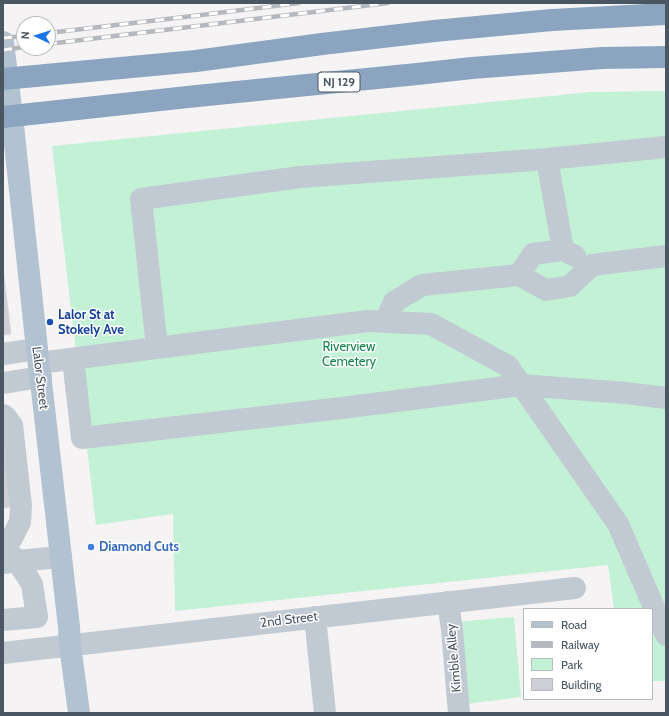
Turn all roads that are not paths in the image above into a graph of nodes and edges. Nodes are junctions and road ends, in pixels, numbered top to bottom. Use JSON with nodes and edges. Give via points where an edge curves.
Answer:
{"nodes":[{"id":1,"x":666,"y":14,"type":"edge"},
{"id":2,"x":3,"y":42,"type":"edge"},
{"id":3,"x":666,"y":57,"type":"edge"},
{"id":4,"x":5,"y":79,"type":"edge"},
{"id":5,"x":8,"y":116,"type":"edge"},
{"id":6,"x":666,"y":147,"type":"edge"},
{"id":7,"x":548,"y":159,"type":"junction"},
{"id":8,"x":563,"y":250,"type":"junction"},
{"id":9,"x":666,"y":256,"type":"edge"},
{"id":10,"x":592,"y":264,"type":"junction"},
{"id":11,"x":519,"y":275,"type":"junction"},
{"id":12,"x":385,"y":322,"type":"junction"},
{"id":13,"x":157,"y":348,"type":"junction"},
{"id":14,"x":3,"y":354,"type":"edge"},
{"id":15,"x":73,"y":359,"type":"junction"},
{"id":16,"x":39,"y":363,"type":"junction"},
{"id":17,"x":3,"y":383,"type":"edge"},
{"id":18,"x":521,"y":385,"type":"junction"},
{"id":19,"x":666,"y":398,"type":"edge"},
{"id":20,"x":3,"y":415,"type":"edge"},
{"id":21,"x":7,"y":554,"type":"edge"},
{"id":22,"x":61,"y":557,"type":"junction"},
{"id":23,"x":575,"y":588,"type":"dead end"},
{"id":24,"x":448,"y":602,"type":"junction"},
{"id":25,"x":315,"y":617,"type":"junction"},
{"id":26,"x":3,"y":620,"type":"edge"},
{"id":27,"x":666,"y":635,"type":"edge"},
{"id":28,"x":70,"y":645,"type":"junction"},
{"id":29,"x":3,"y":653,"type":"edge"},
{"id":30,"x":79,"y":713,"type":"edge"},
{"id":31,"x":325,"y":713,"type":"edge"},
{"id":32,"x":459,"y":713,"type":"edge"}],
"edges":[{"from":1,"to":4,"type":"highway","via":[[552,20],[322,44],[196,61]]},
{"from":2,"to":4,"type":"main road","name":"Lalor Street"},
{"from":3,"to":5,"type":"highway","number":"NJ 129","via":[[602,58],[472,68]]},
{"from":4,"to":5,"type":"main road","name":"Lalor Street"},
{"from":5,"to":16,"type":"main road","name":"Lalor Street"},
{"from":6,"to":7,"type":"street"},
{"from":7,"to":8,"type":"street"},
{"from":7,"to":13,"type":"street","via":[[300,177],[141,199]]},
{"from":8,"to":10,"type":"street"},
{"from":8,"to":11,"type":"street","via":[[533,254]]},
{"from":9,"to":10,"type":"street"},
{"from":10,"to":11,"type":"street","via":[[570,286],[546,290]]},
{"from":11,"to":12,"type":"street","via":[[422,285],[394,302]]},
{"from":12,"to":13,"type":"street","via":[[368,321]]},
{"from":12,"to":18,"type":"street","via":[[432,324],[508,366]]},
{"from":13,"to":15,"type":"street"},
{"from":14,"to":16,"type":"street"},
{"from":15,"to":16,"type":"street"},
{"from":15,"to":18,"type":"street","via":[[82,438],[350,408]]},
{"from":16,"to":17,"type":"street"},
{"from":16,"to":22,"type":"main road","name":"Lalor Street"},
{"from":18,"to":19,"type":"street"},
{"from":18,"to":27,"type":"street","via":[[618,524]]},
{"from":20,"to":21,"type":"street","via":[[12,425],[21,506],[20,522]]},
{"from":21,"to":22,"type":"street"},
{"from":21,"to":26,"type":"street","via":[[32,584],[37,617]]},
{"from":22,"to":28,"type":"main road","name":"Lalor Street"},
{"from":23,"to":24,"type":"street","name":"2nd Street"},
{"from":24,"to":25,"type":"street","name":"2nd Street"},
{"from":24,"to":32,"type":"street","name":"Kimble Alley"},
{"from":25,"to":28,"type":"street","name":"2nd Street"},
{"from":25,"to":31,"type":"street"},
{"from":28,"to":29,"type":"street","name":"2nd Street"},
{"from":28,"to":30,"type":"main road","name":"Lalor Street"}]}
